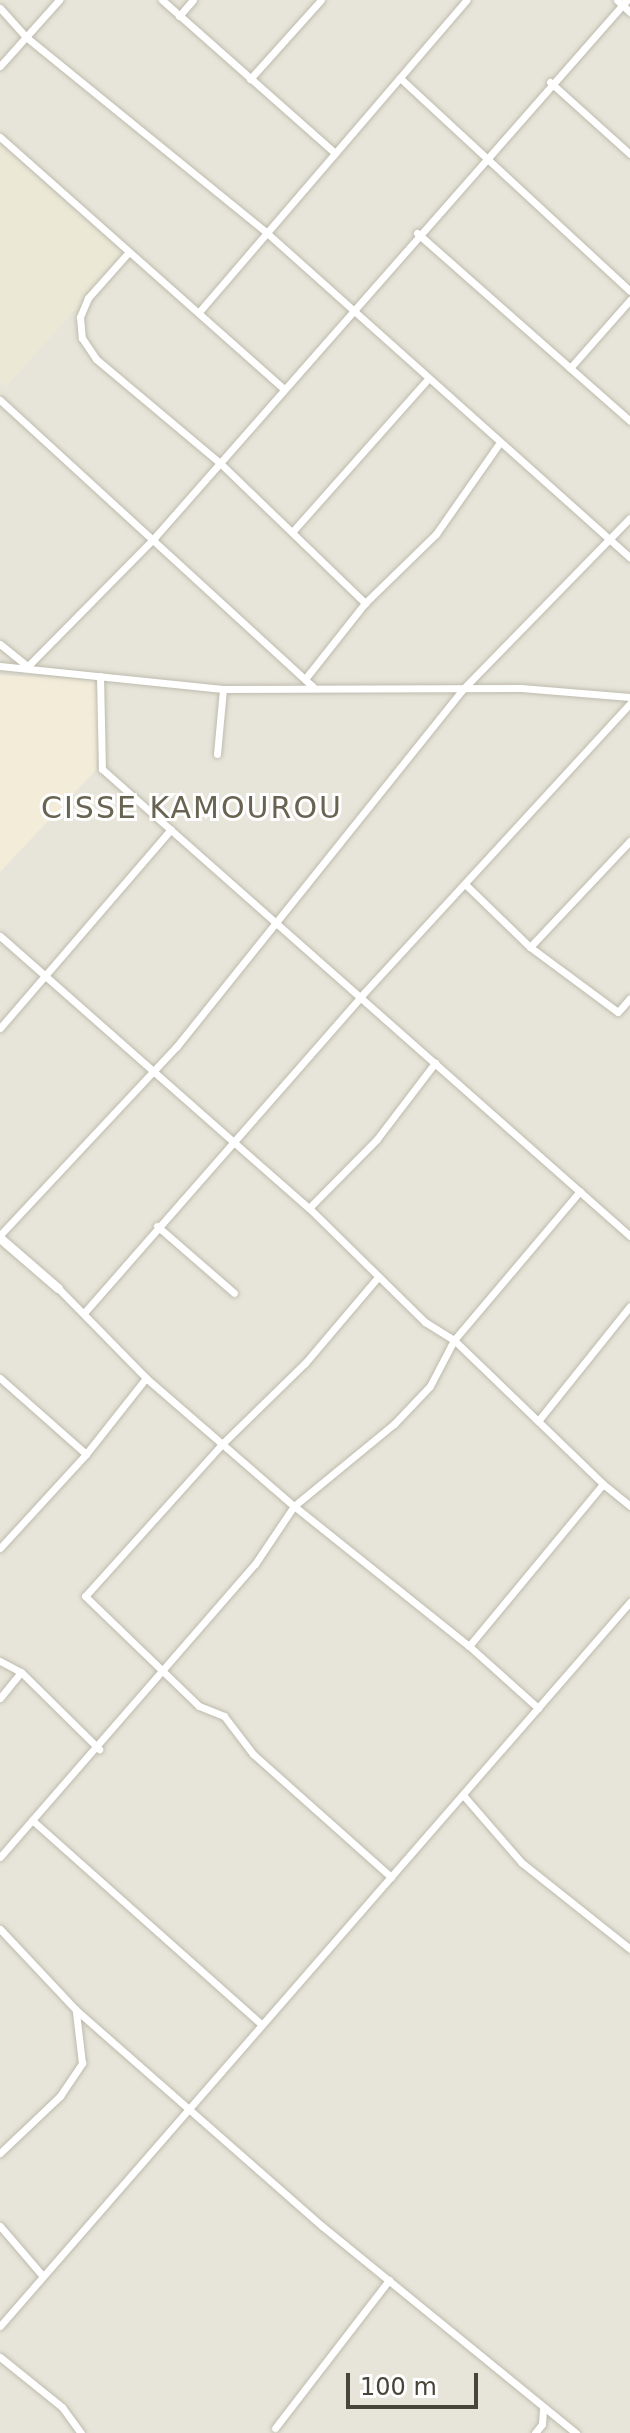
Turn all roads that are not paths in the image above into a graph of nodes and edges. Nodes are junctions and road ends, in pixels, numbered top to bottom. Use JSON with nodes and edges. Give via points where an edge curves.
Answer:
{"nodes":[{"id":1,"x":59,"y":0,"type":"edge"},
{"id":2,"x":162,"y":0,"type":"edge"},
{"id":3,"x":193,"y":0,"type":"edge"},
{"id":4,"x":321,"y":0,"type":"edge"},
{"id":5,"x":462,"y":2,"type":"edge"},
{"id":6,"x":622,"y":2,"type":"edge"},
{"id":7,"x":0,"y":8,"type":"edge"},
{"id":8,"x":630,"y":12,"type":"edge"},
{"id":9,"x":179,"y":16,"type":"junction"},
{"id":10,"x":26,"y":37,"type":"junction"},
{"id":11,"x":0,"y":66,"type":"edge"},
{"id":12,"x":400,"y":78,"type":"junction"},
{"id":13,"x":250,"y":79,"type":"junction"},
{"id":14,"x":550,"y":82,"type":"junction"},
{"id":15,"x":0,"y":137,"type":"edge"},
{"id":16,"x":335,"y":153,"type":"junction"},
{"id":17,"x":630,"y":154,"type":"edge"},
{"id":18,"x":483,"y":158,"type":"junction"},
{"id":19,"x":267,"y":233,"type":"junction"},
{"id":20,"x":417,"y":233,"type":"junction"},
{"id":21,"x":127,"y":254,"type":"junction"},
{"id":22,"x":630,"y":291,"type":"edge"},
{"id":23,"x":630,"y":300,"type":"edge"},
{"id":24,"x":351,"y":308,"type":"junction"},
{"id":25,"x":199,"y":312,"type":"junction"},
{"id":26,"x":570,"y":368,"type":"junction"},
{"id":27,"x":426,"y":381,"type":"junction"},
{"id":28,"x":283,"y":388,"type":"junction"},
{"id":29,"x":0,"y":400,"type":"edge"},
{"id":30,"x":630,"y":421,"type":"edge"},
{"id":31,"x":498,"y":445,"type":"junction"},
{"id":32,"x":220,"y":463,"type":"junction"},
{"id":33,"x":630,"y":518,"type":"edge"},
{"id":34,"x":293,"y":531,"type":"junction"},
{"id":35,"x":155,"y":537,"type":"junction"},
{"id":36,"x":610,"y":541,"type":"junction"},
{"id":37,"x":630,"y":558,"type":"edge"},
{"id":38,"x":365,"y":603,"type":"junction"},
{"id":39,"x":0,"y":644,"type":"edge"},
{"id":40,"x":0,"y":666,"type":"edge"},
{"id":41,"x":28,"y":666,"type":"junction"},
{"id":42,"x":100,"y":676,"type":"junction"},
{"id":43,"x":305,"y":679,"type":"junction"},
{"id":44,"x":313,"y":687,"type":"junction"},
{"id":45,"x":223,"y":689,"type":"junction"},
{"id":46,"x":462,"y":690,"type":"junction"},
{"id":47,"x":630,"y":697,"type":"edge"},
{"id":48,"x":630,"y":704,"type":"edge"},
{"id":49,"x":217,"y":754,"type":"dead end"},
{"id":50,"x":171,"y":829,"type":"junction"},
{"id":51,"x":630,"y":841,"type":"edge"},
{"id":52,"x":466,"y":885,"type":"junction"},
{"id":53,"x":278,"y":924,"type":"junction"},
{"id":54,"x":0,"y":936,"type":"edge"},
{"id":55,"x":530,"y":947,"type":"junction"},
{"id":56,"x":44,"y":973,"type":"junction"},
{"id":57,"x":362,"y":995,"type":"junction"},
{"id":58,"x":630,"y":998,"type":"edge"},
{"id":59,"x":0,"y":1028,"type":"edge"},
{"id":60,"x":435,"y":1063,"type":"junction"},
{"id":61,"x":153,"y":1071,"type":"junction"},
{"id":62,"x":233,"y":1139,"type":"junction"},
{"id":63,"x":580,"y":1191,"type":"junction"},
{"id":64,"x":309,"y":1208,"type":"junction"},
{"id":65,"x":157,"y":1226,"type":"junction"},
{"id":66,"x":0,"y":1236,"type":"edge"},
{"id":67,"x":630,"y":1236,"type":"edge"},
{"id":68,"x":378,"y":1277,"type":"junction"},
{"id":69,"x":58,"y":1288,"type":"joint"},
{"id":70,"x":234,"y":1293,"type":"dead end"},
{"id":71,"x":630,"y":1306,"type":"edge"},
{"id":72,"x":84,"y":1313,"type":"junction"},
{"id":73,"x":454,"y":1340,"type":"junction"},
{"id":74,"x":0,"y":1378,"type":"edge"},
{"id":75,"x":146,"y":1378,"type":"junction"},
{"id":76,"x":7,"y":1385,"type":"junction"},
{"id":77,"x":0,"y":1392,"type":"edge"},
{"id":78,"x":538,"y":1421,"type":"junction"},
{"id":79,"x":223,"y":1443,"type":"junction"},
{"id":80,"x":86,"y":1454,"type":"junction"},
{"id":81,"x":603,"y":1484,"type":"junction"},
{"id":82,"x":294,"y":1506,"type":"junction"},
{"id":83,"x":630,"y":1506,"type":"edge"},
{"id":84,"x":0,"y":1548,"type":"edge"},
{"id":85,"x":630,"y":1602,"type":"edge"},
{"id":86,"x":469,"y":1646,"type":"junction"},
{"id":87,"x":0,"y":1661,"type":"edge"},
{"id":88,"x":164,"y":1667,"type":"junction"},
{"id":89,"x":21,"y":1672,"type":"junction"},
{"id":90,"x":0,"y":1698,"type":"edge"},
{"id":91,"x":538,"y":1708,"type":"junction"},
{"id":92,"x":99,"y":1749,"type":"junction"},
{"id":93,"x":463,"y":1795,"type":"junction"},
{"id":94,"x":32,"y":1820,"type":"junction"},
{"id":95,"x":0,"y":1857,"type":"edge"},
{"id":96,"x":391,"y":1877,"type":"junction"},
{"id":97,"x":0,"y":1929,"type":"edge"},
{"id":98,"x":630,"y":1949,"type":"edge"},
{"id":99,"x":76,"y":2010,"type":"junction"},
{"id":100,"x":261,"y":2024,"type":"junction"},
{"id":101,"x":187,"y":2107,"type":"junction"},
{"id":102,"x":0,"y":2153,"type":"edge"},
{"id":103,"x":0,"y":2226,"type":"edge"},
{"id":104,"x":42,"y":2275,"type":"junction"},
{"id":105,"x":389,"y":2280,"type":"junction"},
{"id":106,"x":0,"y":2326,"type":"edge"},
{"id":107,"x":0,"y":2357,"type":"edge"},
{"id":108,"x":543,"y":2408,"type":"junction"},
{"id":109,"x":275,"y":2428,"type":"dead end"},
{"id":110,"x":81,"y":2433,"type":"edge"},
{"id":111,"x":535,"y":2433,"type":"edge"},
{"id":112,"x":576,"y":2433,"type":"edge"}],
"edges":[{"from":1,"to":10,"type":"street"},
{"from":2,"to":9,"type":"street"},
{"from":3,"to":9,"type":"street"},
{"from":4,"to":13,"type":"street"},
{"from":5,"to":12,"type":"street"},
{"from":6,"to":8,"type":"street"},
{"from":6,"to":14,"type":"street"},
{"from":7,"to":10,"type":"street"},
{"from":9,"to":13,"type":"street"},
{"from":10,"to":11,"type":"street"},
{"from":10,"to":19,"type":"street"},
{"from":12,"to":16,"type":"street"},
{"from":12,"to":18,"type":"street"},
{"from":13,"to":16,"type":"street"},
{"from":14,"to":17,"type":"street"},
{"from":14,"to":18,"type":"street"},
{"from":15,"to":21,"type":"street"},
{"from":16,"to":19,"type":"street"},
{"from":18,"to":20,"type":"street"},
{"from":18,"to":22,"type":"street"},
{"from":19,"to":24,"type":"street"},
{"from":19,"to":25,"type":"street"},
{"from":20,"to":24,"type":"street"},
{"from":20,"to":26,"type":"street"},
{"from":21,"to":25,"type":"street"},
{"from":21,"to":32,"type":"street","via":[[88,298],[80,317],[82,338],[96,359]]},
{"from":23,"to":26,"type":"street"},
{"from":24,"to":27,"type":"street"},
{"from":24,"to":28,"type":"street"},
{"from":25,"to":28,"type":"street"},
{"from":26,"to":30,"type":"street"},
{"from":27,"to":31,"type":"street"},
{"from":27,"to":34,"type":"street"},
{"from":28,"to":32,"type":"street"},
{"from":29,"to":35,"type":"street"},
{"from":31,"to":36,"type":"street"},
{"from":31,"to":38,"type":"street","via":[[436,534]]},
{"from":32,"to":34,"type":"street"},
{"from":32,"to":35,"type":"street"},
{"from":33,"to":36,"type":"street"},
{"from":34,"to":38,"type":"street"},
{"from":35,"to":41,"type":"street"},
{"from":35,"to":43,"type":"street"},
{"from":36,"to":37,"type":"street"},
{"from":36,"to":46,"type":"street"},
{"from":38,"to":43,"type":"street"},
{"from":39,"to":41,"type":"street"},
{"from":40,"to":41,"type":"street"},
{"from":41,"to":42,"type":"street"},
{"from":42,"to":45,"type":"street"},
{"from":42,"to":50,"type":"street","via":[[102,769]]},
{"from":43,"to":44,"type":"street"},
{"from":44,"to":45,"type":"street"},
{"from":44,"to":46,"type":"street"},
{"from":45,"to":49,"type":"street"},
{"from":46,"to":47,"type":"street","via":[[567,689]]},
{"from":46,"to":53,"type":"street"},
{"from":48,"to":52,"type":"street"},
{"from":50,"to":53,"type":"street"},
{"from":50,"to":56,"type":"street"},
{"from":51,"to":55,"type":"street"},
{"from":52,"to":55,"type":"street"},
{"from":52,"to":57,"type":"street"},
{"from":53,"to":57,"type":"street"},
{"from":53,"to":61,"type":"street"},
{"from":54,"to":56,"type":"street"},
{"from":55,"to":58,"type":"street","via":[[618,1012]]},
{"from":56,"to":59,"type":"street"},
{"from":56,"to":61,"type":"street"},
{"from":57,"to":60,"type":"street"},
{"from":57,"to":62,"type":"street"},
{"from":60,"to":63,"type":"street"},
{"from":60,"to":64,"type":"street","via":[[377,1139]]},
{"from":61,"to":62,"type":"street"},
{"from":61,"to":66,"type":"street"},
{"from":62,"to":64,"type":"street"},
{"from":62,"to":65,"type":"street"},
{"from":63,"to":67,"type":"street"},
{"from":63,"to":73,"type":"street"},
{"from":64,"to":68,"type":"street"},
{"from":65,"to":70,"type":"street"},
{"from":65,"to":72,"type":"street"},
{"from":66,"to":69,"type":"street"},
{"from":68,"to":73,"type":"street","via":[[425,1322]]},
{"from":68,"to":79,"type":"street","via":[[305,1363]]},
{"from":69,"to":72,"type":"street"},
{"from":71,"to":78,"type":"street"},
{"from":72,"to":75,"type":"street"},
{"from":73,"to":78,"type":"street"},
{"from":73,"to":82,"type":"street","via":[[430,1386],[394,1424]]},
{"from":74,"to":76,"type":"street"},
{"from":75,"to":79,"type":"street"},
{"from":75,"to":80,"type":"street"},
{"from":76,"to":77,"type":"street"},
{"from":76,"to":80,"type":"street"},
{"from":78,"to":81,"type":"street"},
{"from":79,"to":82,"type":"street"},
{"from":79,"to":88,"type":"street","via":[[85,1596]]},
{"from":80,"to":84,"type":"street"},
{"from":81,"to":83,"type":"street"},
{"from":81,"to":86,"type":"street"},
{"from":82,"to":86,"type":"street"},
{"from":82,"to":88,"type":"street","via":[[255,1564]]},
{"from":85,"to":91,"type":"street"},
{"from":86,"to":91,"type":"street"},
{"from":87,"to":89,"type":"street"},
{"from":88,"to":92,"type":"street"},
{"from":88,"to":96,"type":"street","via":[[199,1706],[224,1716],[253,1754]]},
{"from":89,"to":90,"type":"street"},
{"from":89,"to":92,"type":"street"},
{"from":91,"to":93,"type":"street"},
{"from":92,"to":94,"type":"street"},
{"from":93,"to":96,"type":"street"},
{"from":93,"to":98,"type":"street","via":[[522,1863]]},
{"from":94,"to":95,"type":"street"},
{"from":94,"to":100,"type":"street"},
{"from":96,"to":100,"type":"street"},
{"from":97,"to":99,"type":"street"},
{"from":99,"to":101,"type":"street"},
{"from":99,"to":102,"type":"street","via":[[82,2063],[60,2096]]},
{"from":100,"to":101,"type":"street"},
{"from":101,"to":104,"type":"street"},
{"from":101,"to":105,"type":"street"},
{"from":103,"to":104,"type":"street"},
{"from":104,"to":106,"type":"street"},
{"from":105,"to":108,"type":"street"},
{"from":105,"to":109,"type":"street"},
{"from":107,"to":110,"type":"street","via":[[62,2407]]},
{"from":108,"to":111,"type":"street"},
{"from":108,"to":112,"type":"street"}]}
